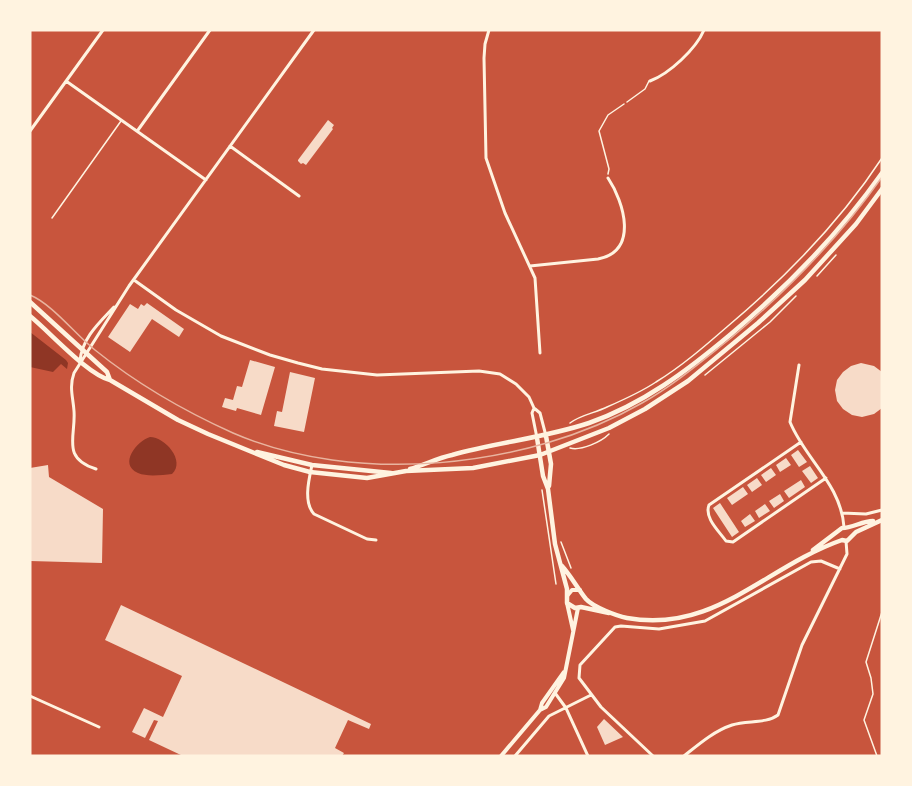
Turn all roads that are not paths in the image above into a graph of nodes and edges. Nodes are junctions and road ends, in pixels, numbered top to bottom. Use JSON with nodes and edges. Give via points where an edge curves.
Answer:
{"nodes":[{"id":1,"x":103,"y":30,"type":"edge"},
{"id":2,"x":210,"y":30,"type":"edge"},
{"id":3,"x":314,"y":30,"type":"edge"},
{"id":4,"x":489,"y":30,"type":"edge"},
{"id":5,"x":704,"y":30,"type":"edge"},
{"id":6,"x":66,"y":81,"type":"junction"},
{"id":7,"x":650,"y":81,"type":"joint"},
{"id":8,"x":627,"y":102,"type":"road end"},
{"id":9,"x":122,"y":121,"type":"junction"},
{"id":10,"x":138,"y":130,"type":"junction"},
{"id":11,"x":30,"y":131,"type":"edge"},
{"id":12,"x":230,"y":146,"type":"junction"},
{"id":13,"x":882,"y":172,"type":"edge"},
{"id":14,"x":608,"y":178,"type":"road end"},
{"id":15,"x":206,"y":180,"type":"junction"},
{"id":16,"x":882,"y":189,"type":"edge"},
{"id":17,"x":299,"y":195,"type":"dead end"},
{"id":18,"x":52,"y":218,"type":"dead end"},
{"id":19,"x":530,"y":266,"type":"junction"},
{"id":20,"x":134,"y":280,"type":"junction"},
{"id":21,"x":119,"y":301,"type":"junction"},
{"id":22,"x":30,"y":302,"type":"edge"},
{"id":23,"x":30,"y":316,"type":"edge"},
{"id":24,"x":81,"y":348,"type":"junction"},
{"id":25,"x":540,"y":353,"type":"dead end"},
{"id":26,"x":87,"y":354,"type":"junction"},
{"id":27,"x":80,"y":362,"type":"junction"},
{"id":28,"x":799,"y":365,"type":"dead end"},
{"id":29,"x":110,"y":380,"type":"junction"},
{"id":30,"x":534,"y":408,"type":"junction"},
{"id":31,"x":546,"y":436,"type":"junction"},
{"id":32,"x":537,"y":438,"type":"junction"},
{"id":33,"x":801,"y":442,"type":"junction"},
{"id":34,"x":252,"y":451,"type":"junction"},
{"id":35,"x":548,"y":452,"type":"junction"},
{"id":36,"x":540,"y":455,"type":"junction"},
{"id":37,"x":312,"y":465,"type":"junction"},
{"id":38,"x":96,"y":469,"type":"dead end"},
{"id":39,"x":406,"y":471,"type":"junction"},
{"id":40,"x":310,"y":472,"type":"junction"},
{"id":41,"x":392,"y":473,"type":"junction"},
{"id":42,"x":826,"y":478,"type":"junction"},
{"id":43,"x":548,"y":489,"type":"junction"},
{"id":44,"x":882,"y":510,"type":"edge"},
{"id":45,"x":842,"y":513,"type":"junction"},
{"id":46,"x":879,"y":520,"type":"edge"},
{"id":47,"x":846,"y":528,"type":"junction"},
{"id":48,"x":838,"y":532,"type":"junction"},
{"id":49,"x":851,"y":536,"type":"junction"},
{"id":50,"x":376,"y":540,"type":"dead end"},
{"id":51,"x":844,"y":541,"type":"junction"},
{"id":52,"x":811,"y":552,"type":"junction"},
{"id":53,"x":562,"y":566,"type":"junction"},
{"id":54,"x":840,"y":569,"type":"junction"},
{"id":55,"x":581,"y":591,"type":"junction"},
{"id":56,"x":567,"y":596,"type":"junction"},
{"id":57,"x":585,"y":598,"type":"junction"},
{"id":58,"x":567,"y":603,"type":"junction"},
{"id":59,"x":580,"y":608,"type":"junction"},
{"id":60,"x":609,"y":613,"type":"junction"},
{"id":61,"x":573,"y":631,"type":"junction"},
{"id":62,"x":554,"y":692,"type":"junction"},
{"id":63,"x":591,"y":695,"type":"junction"},
{"id":64,"x":30,"y":696,"type":"edge"},
{"id":65,"x":566,"y":708,"type":"junction"},
{"id":66,"x":99,"y":728,"type":"dead end"},
{"id":67,"x":501,"y":756,"type":"edge"},
{"id":68,"x":514,"y":756,"type":"edge"},
{"id":69,"x":588,"y":756,"type":"edge"},
{"id":70,"x":653,"y":756,"type":"edge"},
{"id":71,"x":684,"y":756,"type":"edge"}],
"edges":[{"from":1,"to":6,"type":"street"},
{"from":2,"to":10,"type":"street"},
{"from":3,"to":12,"type":"street"},
{"from":4,"to":19,"type":"street","via":[[484,58],[486,158],[500,201]]},
{"from":5,"to":7,"type":"street","via":[[692,49]]},
{"from":6,"to":9,"type":"street"},
{"from":6,"to":11,"type":"street"},
{"from":7,"to":8,"type":"lane"},
{"from":9,"to":10,"type":"street"},
{"from":9,"to":18,"type":"lane"},
{"from":10,"to":15,"type":"street"},
{"from":12,"to":15,"type":"street"},
{"from":12,"to":17,"type":"street"},
{"from":13,"to":31,"type":"main road","via":[[804,267],[689,369],[651,395],[610,415]]},
{"from":14,"to":19,"type":"street","via":[[626,228],[617,250],[603,258]]},
{"from":15,"to":20,"type":"street"},
{"from":16,"to":35,"type":"main road","via":[[805,280],[688,381],[645,410]]},
{"from":19,"to":25,"type":"street","via":[[537,289]]},
{"from":20,"to":21,"type":"street"},
{"from":20,"to":30,"type":"street","via":[[196,323],[270,356],[364,374],[492,372],[509,378],[529,397]]},
{"from":21,"to":24,"type":"street"},
{"from":21,"to":26,"type":"street"},
{"from":22,"to":24,"type":"main road"},
{"from":23,"to":27,"type":"main road"},
{"from":24,"to":26,"type":"main road"},
{"from":24,"to":27,"type":"street"},
{"from":26,"to":27,"type":"street"},
{"from":26,"to":29,"type":"main road","via":[[107,372]]},
{"from":27,"to":29,"type":"main road"},
{"from":27,"to":38,"type":"street","via":[[71,380],[71,440],[75,455]]},
{"from":28,"to":33,"type":"street","via":[[790,422]]},
{"from":29,"to":34,"type":"main road","via":[[193,427]]},
{"from":30,"to":31,"type":"street","via":[[540,413]]},
{"from":30,"to":32,"type":"street"},
{"from":31,"to":32,"type":"main road"},
{"from":31,"to":35,"type":"main road"},
{"from":32,"to":36,"type":"main road"},
{"from":32,"to":39,"type":"main road","via":[[454,454]]},
{"from":33,"to":42,"type":"street"},
{"from":33,"to":42,"type":"street","via":[[709,505],[708,514],[726,542],[731,543]]},
{"from":34,"to":37,"type":"main road"},
{"from":34,"to":40,"type":"main road"},
{"from":35,"to":36,"type":"main road"},
{"from":35,"to":43,"type":"main road"},
{"from":36,"to":39,"type":"main road","via":[[473,468]]},
{"from":36,"to":43,"type":"main road"},
{"from":37,"to":40,"type":"street"},
{"from":37,"to":41,"type":"main road"},
{"from":39,"to":41,"type":"main road"},
{"from":40,"to":41,"type":"main road","via":[[367,478]]},
{"from":40,"to":50,"type":"street","via":[[308,500],[314,514]]},
{"from":42,"to":45,"type":"street"},
{"from":43,"to":53,"type":"main road"},
{"from":44,"to":45,"type":"street"},
{"from":45,"to":47,"type":"street"},
{"from":46,"to":47,"type":"main road"},
{"from":46,"to":49,"type":"main road"},
{"from":47,"to":48,"type":"main road"},
{"from":47,"to":49,"type":"street"},
{"from":48,"to":51,"type":"street"},
{"from":48,"to":52,"type":"main road"},
{"from":49,"to":51,"type":"main road"},
{"from":51,"to":52,"type":"main road"},
{"from":51,"to":54,"type":"street","via":[[846,554]]},
{"from":52,"to":60,"type":"main road","via":[[724,603],[691,616],[646,621]]},
{"from":53,"to":55,"type":"main road"},
{"from":53,"to":56,"type":"main road"},
{"from":54,"to":63,"type":"street","via":[[821,561],[811,562],[705,621],[659,629],[615,627],[579,668],[579,678]]},
{"from":54,"to":71,"type":"street","via":[[802,645],[778,715],[725,728]]},
{"from":55,"to":56,"type":"street","via":[[572,590]]},
{"from":55,"to":57,"type":"main road"},
{"from":56,"to":58,"type":"main road"},
{"from":57,"to":59,"type":"street"},
{"from":57,"to":60,"type":"main road"},
{"from":58,"to":59,"type":"main road"},
{"from":58,"to":61,"type":"street"},
{"from":59,"to":60,"type":"main road"},
{"from":59,"to":61,"type":"street"},
{"from":61,"to":62,"type":"street","via":[[564,678]]},
{"from":62,"to":65,"type":"street"},
{"from":62,"to":67,"type":"street"},
{"from":63,"to":65,"type":"street"},
{"from":63,"to":70,"type":"street"},
{"from":64,"to":66,"type":"street"},
{"from":65,"to":68,"type":"street","via":[[549,716]]},
{"from":65,"to":69,"type":"street"}]}
